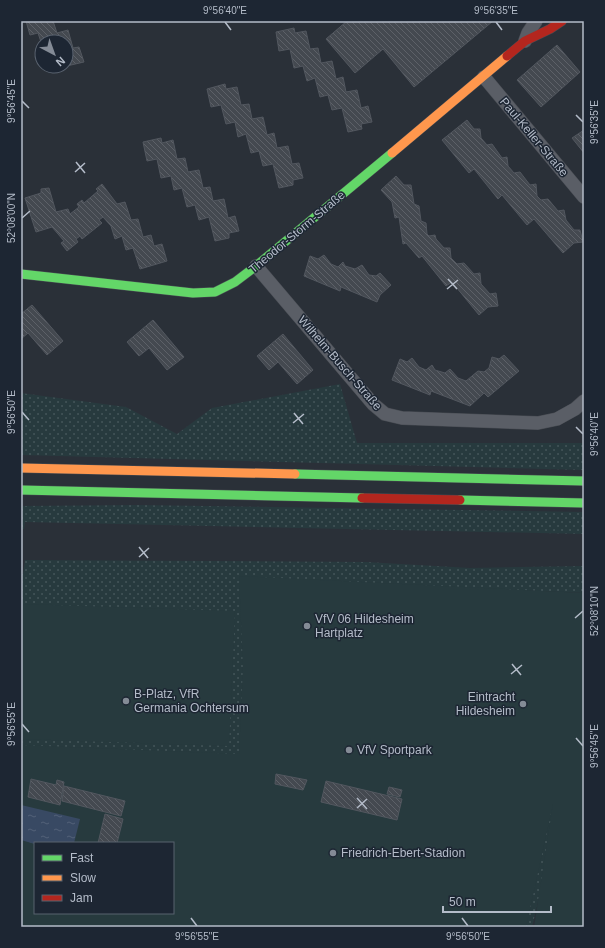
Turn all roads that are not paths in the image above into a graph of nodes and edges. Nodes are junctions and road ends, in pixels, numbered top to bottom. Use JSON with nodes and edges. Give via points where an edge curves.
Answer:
{"nodes":[{"id":1,"x":536,"y":21,"type":"edge"},
{"id":2,"x":562,"y":21,"type":"edge"},
{"id":3,"x":527,"y":31,"type":"edge"},
{"id":4,"x":484,"y":77,"type":"junction"},
{"id":5,"x":584,"y":197,"type":"edge"},
{"id":6,"x":256,"y":266,"type":"junction"},
{"id":7,"x":21,"y":274,"type":"edge"},
{"id":8,"x":584,"y":401,"type":"edge"},
{"id":9,"x":21,"y":468,"type":"edge"},
{"id":10,"x":584,"y":481,"type":"edge"},
{"id":11,"x":21,"y":490,"type":"edge"},
{"id":12,"x":584,"y":503,"type":"edge"}],
"edges":[{"from":1,"to":3,"type":"street","name":"Theodor-Storm-Straße"},
{"from":2,"to":3,"type":"main road","name":"Theodor-Storm-Straße","via":[[550,29]]},
{"from":3,"to":4,"type":"main road","name":"Theodor-Storm-Straße"},
{"from":4,"to":5,"type":"street","name":"Paul-Keller-Straße"},
{"from":4,"to":6,"type":"main road","name":"Theodor-Storm-Straße"},
{"from":6,"to":7,"type":"main road","name":"Theodor-Storm-Straße","via":[[236,282],[208,293]]},
{"from":6,"to":8,"type":"street","name":"Wilhelm-Busch-Straße","via":[[373,404],[385,414],[402,418],[538,423],[557,419]]},
{"from":9,"to":10,"type":"main road"},
{"from":11,"to":12,"type":"main road"}]}
